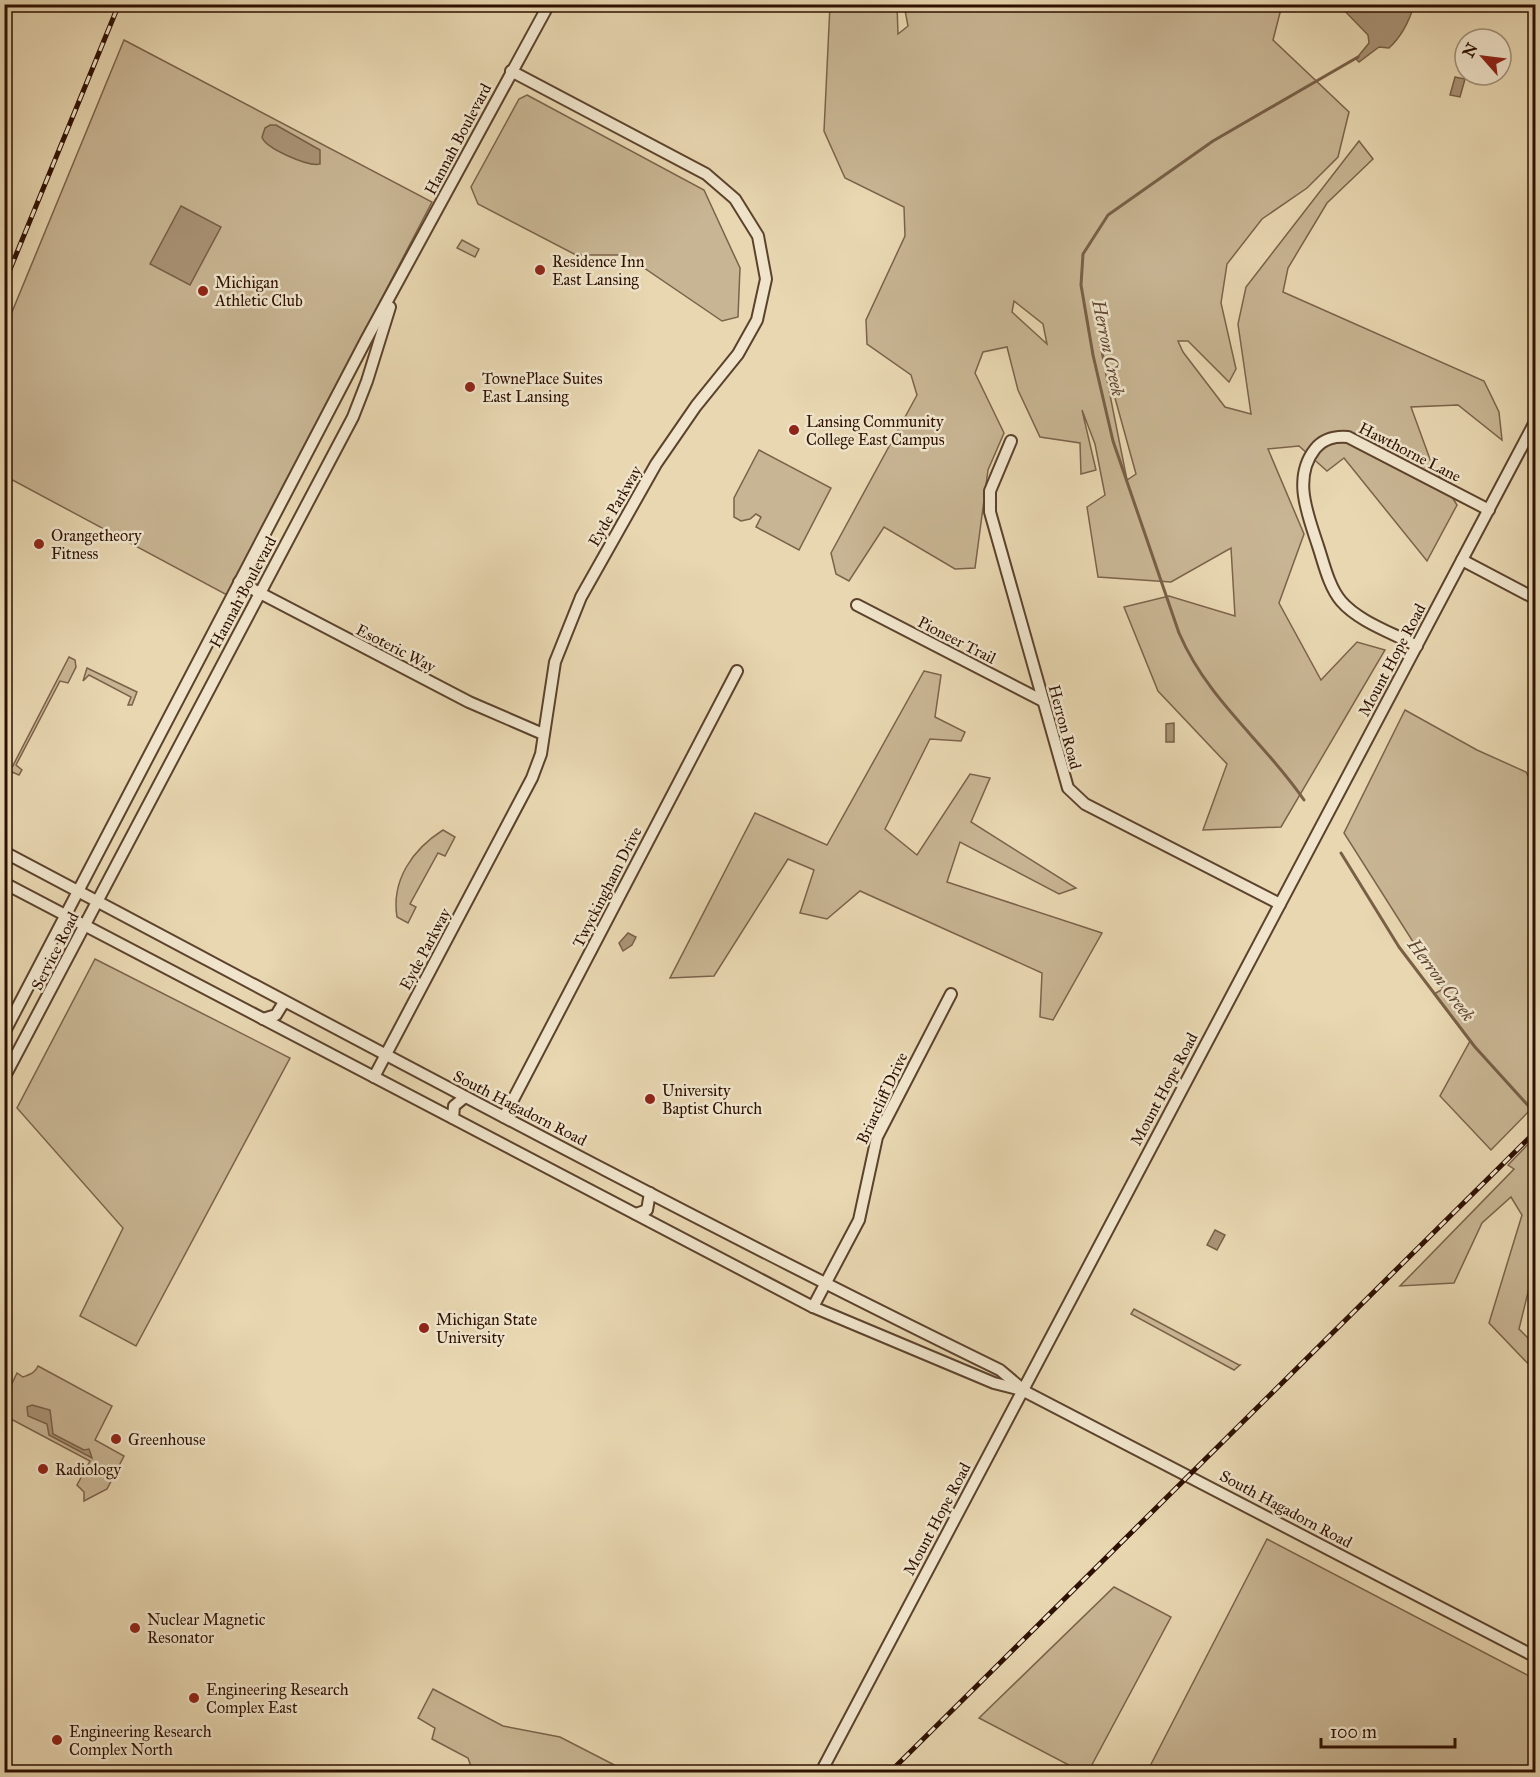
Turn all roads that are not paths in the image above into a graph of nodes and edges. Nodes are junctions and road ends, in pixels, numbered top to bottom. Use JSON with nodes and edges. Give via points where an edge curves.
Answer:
{"nodes":[{"id":1,"x":549,"y":4,"type":"edge"},
{"id":2,"x":511,"y":70,"type":"junction"},
{"id":3,"x":395,"y":289,"type":"junction"},
{"id":4,"x":1536,"y":420,"type":"edge"},
{"id":5,"x":1011,"y":441,"type":"dead end"},
{"id":6,"x":1489,"y":510,"type":"junction"},
{"id":7,"x":1462,"y":560,"type":"junction"},
{"id":8,"x":239,"y":582,"type":"junction"},
{"id":9,"x":259,"y":593,"type":"junction"},
{"id":10,"x":1536,"y":599,"type":"edge"},
{"id":11,"x":856,"y":604,"type":"dead end"},
{"id":12,"x":1417,"y":646,"type":"junction"},
{"id":13,"x":737,"y":671,"type":"dead end"},
{"id":14,"x":1043,"y":701,"type":"junction"},
{"id":15,"x":543,"y":734,"type":"junction"},
{"id":16,"x":4,"y":852,"type":"edge"},
{"id":17,"x":4,"y":883,"type":"edge"},
{"id":18,"x":77,"y":890,"type":"junction"},
{"id":19,"x":97,"y":901,"type":"junction"},
{"id":20,"x":1280,"y":904,"type":"junction"},
{"id":21,"x":64,"y":915,"type":"junction"},
{"id":22,"x":85,"y":925,"type":"junction"},
{"id":23,"x":951,"y":994,"type":"dead end"},
{"id":24,"x":284,"y":1002,"type":"junction"},
{"id":25,"x":263,"y":1019,"type":"junction"},
{"id":26,"x":4,"y":1033,"type":"edge"},
{"id":27,"x":385,"y":1055,"type":"junction"},
{"id":28,"x":374,"y":1077,"type":"junction"},
{"id":29,"x":4,"y":1078,"type":"edge"},
{"id":30,"x":465,"y":1096,"type":"junction"},
{"id":31,"x":504,"y":1117,"type":"junction"},
{"id":32,"x":453,"y":1118,"type":"junction"},
{"id":33,"x":651,"y":1193,"type":"junction"},
{"id":34,"x":636,"y":1214,"type":"junction"},
{"id":35,"x":825,"y":1284,"type":"junction"},
{"id":36,"x":813,"y":1307,"type":"junction"},
{"id":37,"x":1022,"y":1390,"type":"junction"},
{"id":38,"x":1536,"y":1657,"type":"edge"},
{"id":39,"x":821,"y":1773,"type":"edge"}],
"edges":[{"from":1,"to":2,"type":"street","name":"Hannah Boulevard"},
{"from":2,"to":3,"type":"street","name":"Hannah Boulevard"},
{"from":2,"to":15,"type":"street","name":"Eyde Parkway","via":[[724,186],[758,236],[766,279],[758,320],[738,354],[656,465],[581,597],[555,662]]},
{"from":3,"to":8,"type":"street","name":"Hannah Boulevard"},
{"from":3,"to":9,"type":"street","name":"Hannah Boulevard","via":[[353,417]]},
{"from":4,"to":6,"type":"street","name":"Mount Hope Road"},
{"from":5,"to":14,"type":"street","name":"Herron Road","via":[[990,491],[990,512]]},
{"from":6,"to":7,"type":"street","name":"Mount Hope Road"},
{"from":6,"to":12,"type":"street","name":"Hawthorne Lane","via":[[1348,437],[1326,440],[1310,458],[1304,476],[1304,498],[1337,595],[1355,613]]},
{"from":7,"to":10,"type":"street"},
{"from":7,"to":12,"type":"street","name":"Mount Hope Road"},
{"from":8,"to":9,"type":"street","name":"Esoteric Way"},
{"from":8,"to":18,"type":"street","name":"Hannah Boulevard"},
{"from":9,"to":15,"type":"street","name":"Esoteric Way","via":[[469,702]]},
{"from":9,"to":19,"type":"street","name":"Hannah Boulevard"},
{"from":11,"to":14,"type":"street","name":"Pioneer Trail"},
{"from":12,"to":20,"type":"street","name":"Mount Hope Road"},
{"from":13,"to":31,"type":"street","name":"Twyckingham Drive"},
{"from":14,"to":20,"type":"street","name":"Herron Road","via":[[1064,782],[1076,798]]},
{"from":15,"to":27,"type":"street","name":"Eyde Parkway","via":[[532,778]]},
{"from":16,"to":18,"type":"street","name":"South Hagadorn Road"},
{"from":17,"to":21,"type":"street","name":"South Hagadorn Road"},
{"from":18,"to":19,"type":"street","name":"South Hagadorn Road"},
{"from":18,"to":21,"type":"street","name":"Hannah Boulevard"},
{"from":19,"to":22,"type":"street","name":"Service Road"},
{"from":19,"to":24,"type":"street","name":"South Hagadorn Road"},
{"from":20,"to":37,"type":"street","name":"Mount Hope Road"},
{"from":21,"to":22,"type":"street","name":"South Hagadorn Road"},
{"from":21,"to":26,"type":"street","name":"Hannah Boulevard"},
{"from":22,"to":25,"type":"street","name":"South Hagadorn Road"},
{"from":22,"to":29,"type":"street","name":"Service Road"},
{"from":23,"to":35,"type":"street","name":"Briarcliff Drive","via":[[877,1137],[859,1220]]},
{"from":24,"to":25,"type":"street","via":[[276,1015]]},
{"from":24,"to":27,"type":"street","name":"South Hagadorn Road"},
{"from":25,"to":28,"type":"street","name":"South Hagadorn Road"},
{"from":27,"to":28,"type":"street","name":"Eyde Parkway"},
{"from":27,"to":30,"type":"street","name":"South Hagadorn Road"},
{"from":28,"to":32,"type":"street","name":"South Hagadorn Road"},
{"from":30,"to":31,"type":"street","name":"South Hagadorn Road"},
{"from":30,"to":32,"type":"street","via":[[454,1106]]},
{"from":31,"to":33,"type":"street","name":"South Hagadorn Road"},
{"from":32,"to":34,"type":"street","name":"South Hagadorn Road"},
{"from":33,"to":34,"type":"street","via":[[647,1210]]},
{"from":33,"to":35,"type":"street","name":"South Hagadorn Road"},
{"from":34,"to":36,"type":"street","name":"South Hagadorn Road"},
{"from":35,"to":36,"type":"street","name":"Briarcliff Drive"},
{"from":35,"to":37,"type":"street","name":"South Hagadorn Road","via":[[1000,1370]]},
{"from":36,"to":37,"type":"street","name":"South Hagadorn Road","via":[[994,1383]]},
{"from":37,"to":38,"type":"street","name":"South Hagadorn Road"},
{"from":37,"to":39,"type":"street","name":"Mount Hope Road"}]}
